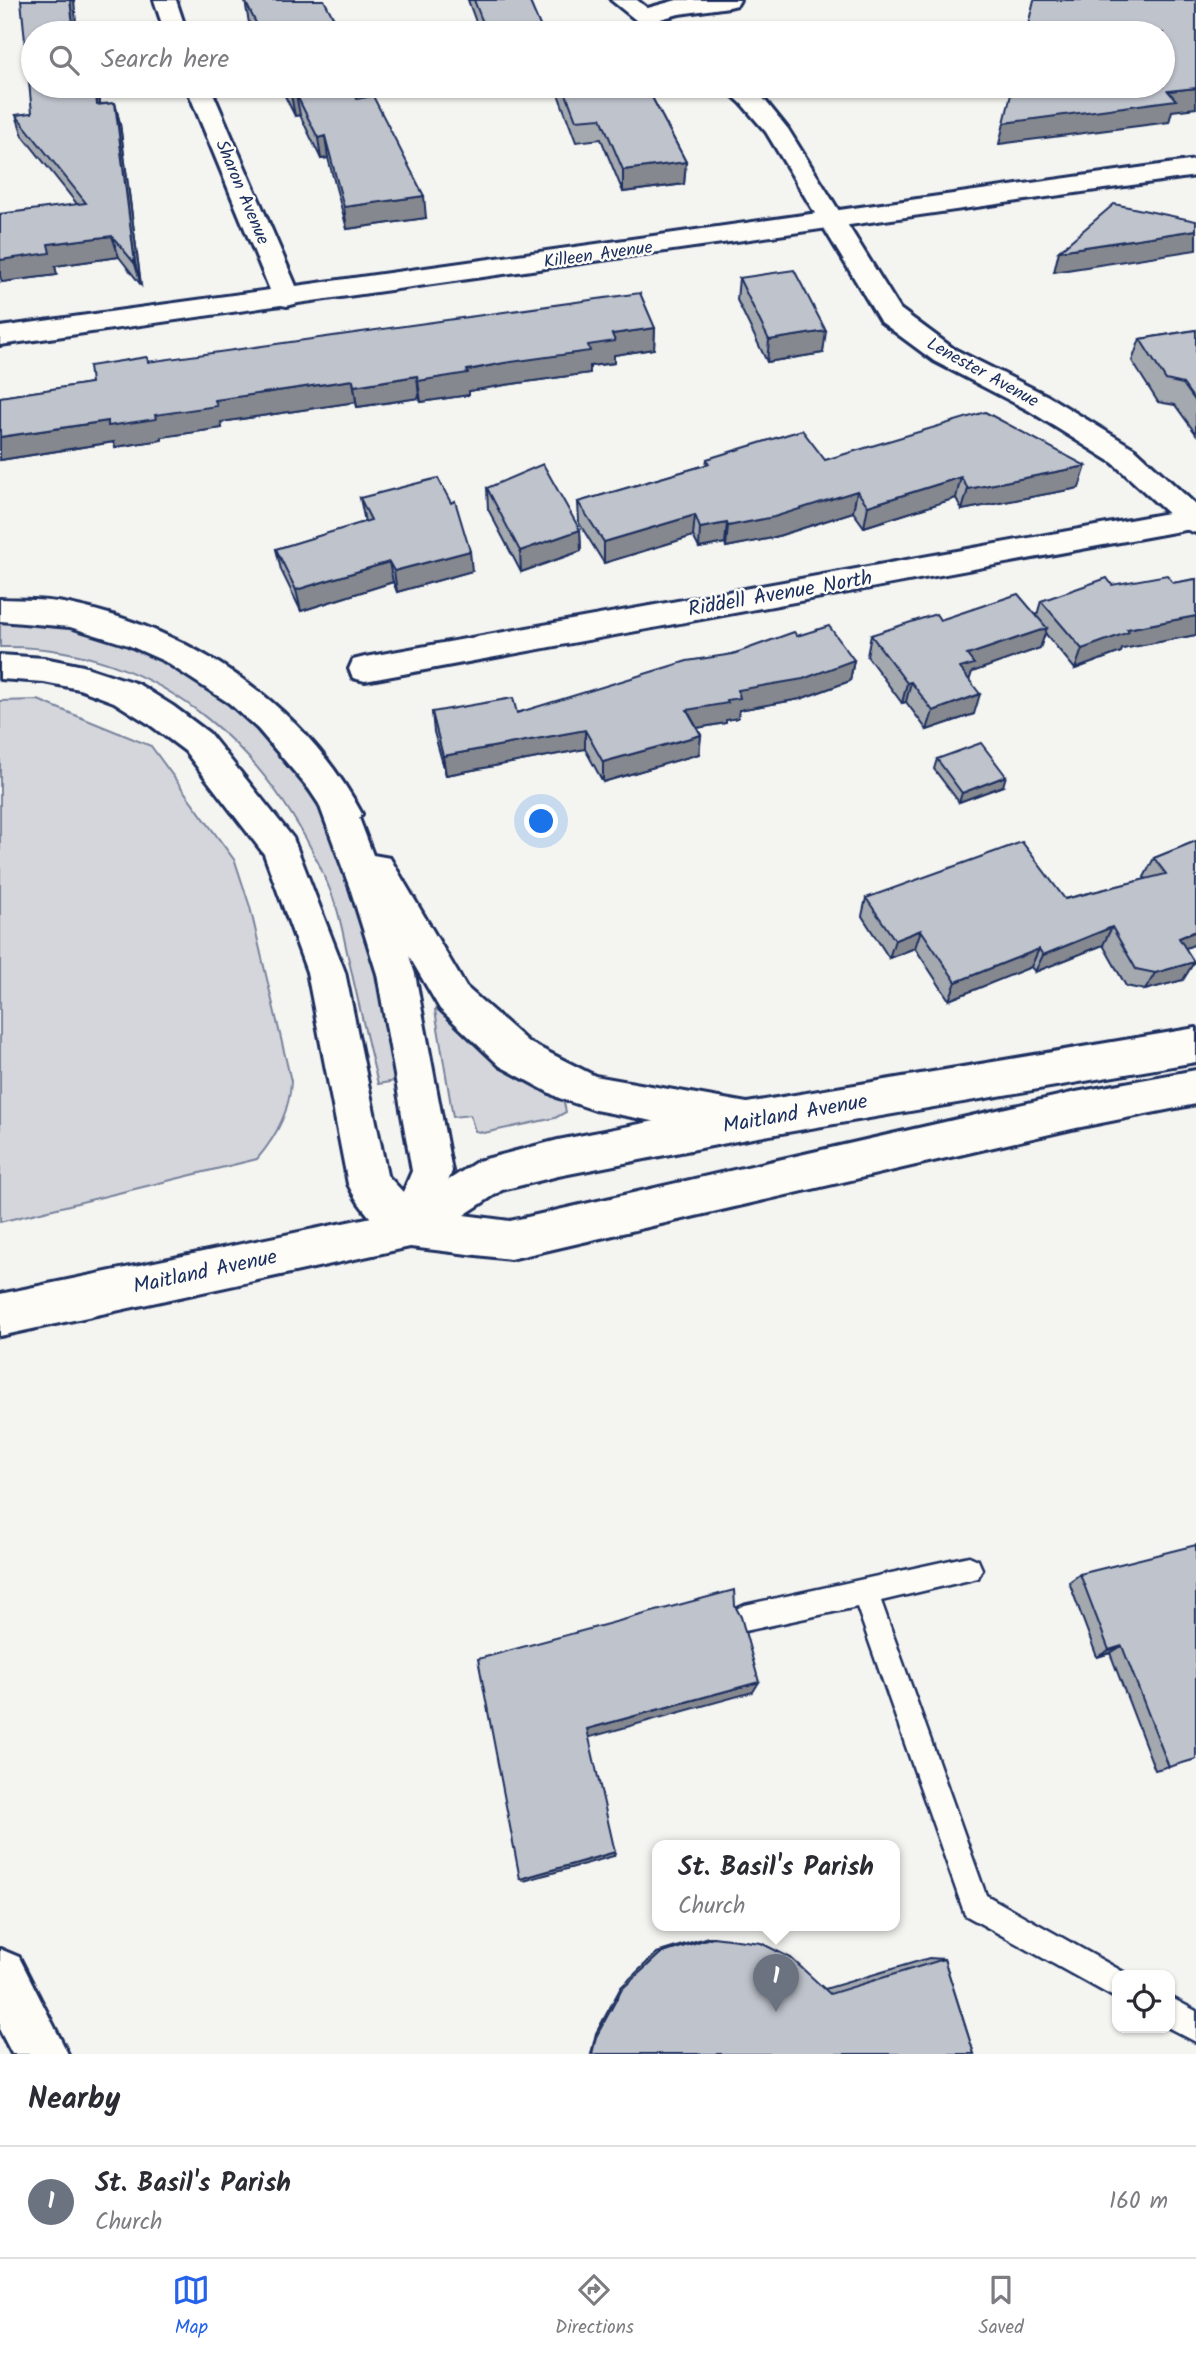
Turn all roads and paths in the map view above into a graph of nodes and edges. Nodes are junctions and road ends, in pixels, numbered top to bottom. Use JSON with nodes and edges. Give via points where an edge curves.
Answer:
{"nodes":[{"id":1,"x":164,"y":0,"type":"edge"},
{"id":2,"x":622,"y":0,"type":"edge"},
{"id":3,"x":729,"y":0,"type":"edge"},
{"id":4,"x":645,"y":16,"type":"junction"},
{"id":5,"x":172,"y":21,"type":"edge"},
{"id":6,"x":651,"y":21,"type":"edge"},
{"id":7,"x":203,"y":98,"type":"edge"},
{"id":8,"x":750,"y":98,"type":"edge"},
{"id":9,"x":1196,"y":168,"type":"edge"},
{"id":10,"x":830,"y":221,"type":"junction"},
{"id":11,"x":287,"y":298,"type":"junction"},
{"id":12,"x":0,"y":336,"type":"edge"},
{"id":13,"x":1195,"y":520,"type":"edge"},
{"id":14,"x":0,"y":610,"type":"edge"},
{"id":15,"x":0,"y":667,"type":"edge"},
{"id":16,"x":365,"y":669,"type":"dead end"},
{"id":17,"x":332,"y":793,"type":"junction"},
{"id":18,"x":1196,"y":1045,"type":"edge"},
{"id":19,"x":1196,"y":1087,"type":"edge"},
{"id":20,"x":747,"y":1121,"type":"junction"},
{"id":21,"x":410,"y":1228,"type":"junction"},
{"id":22,"x":0,"y":1315,"type":"edge"},
{"id":23,"x":969,"y":1569,"type":"dead end"},
{"id":24,"x":865,"y":1592,"type":"junction"},
{"id":25,"x":745,"y":1618,"type":"dead end"},
{"id":26,"x":0,"y":1976,"type":"edge"},
{"id":27,"x":1112,"y":1981,"type":"edge"},
{"id":28,"x":1175,"y":2015,"type":"edge"},
{"id":29,"x":1196,"y":2027,"type":"edge"},
{"id":30,"x":0,"y":2035,"type":"edge"},
{"id":31,"x":13,"y":2054,"type":"edge"},
{"id":32,"x":41,"y":2054,"type":"edge"}],
"edges":[{"from":1,"to":5,"type":"main road"},
{"from":2,"to":4,"type":"main road"},
{"from":3,"to":4,"type":"main road"},
{"from":4,"to":6,"type":"main road"},
{"from":7,"to":11,"type":"main road","name":"Sharon Avenue"},
{"from":8,"to":10,"type":"main road","name":"Lenester Avenue","via":[[776,129]]},
{"from":9,"to":10,"type":"main road","name":"Killeen Avenue"},
{"from":10,"to":11,"type":"main road","name":"Killeen Avenue"},
{"from":10,"to":13,"type":"main road","name":"Lenester Avenue","via":[[890,315],[944,355],[1038,403],[1124,456]]},
{"from":11,"to":12,"type":"main road","name":"Killeen Avenue"},
{"from":13,"to":16,"type":"main road","name":"Riddell Avenue North"},
{"from":14,"to":17,"type":"main road","via":[[60,614],[133,633],[214,671],[259,708]]},
{"from":15,"to":21,"type":"main road","via":[[83,678],[126,693],[161,715],[197,742],[280,848],[326,972],[368,1184]]},
{"from":17,"to":20,"type":"main road","via":[[453,998],[514,1054],[595,1093]]},
{"from":17,"to":21,"type":"main road","via":[[396,974],[432,1171]]},
{"from":18,"to":20,"type":"main road","name":"Maitland Avenue"},
{"from":19,"to":21,"type":"main road","name":"Maitland Avenue","via":[[1076,1110],[510,1240]]},
{"from":20,"to":21,"type":"main road","name":"Maitland Avenue","via":[[492,1174]]},
{"from":21,"to":22,"type":"main road","name":"Maitland Avenue"},
{"from":23,"to":24,"type":"lane"},
{"from":24,"to":25,"type":"lane"},
{"from":24,"to":27,"type":"lane","via":[[975,1906]]},
{"from":26,"to":32,"type":"main road"},
{"from":28,"to":29,"type":"lane"},
{"from":30,"to":31,"type":"main road"}]}
